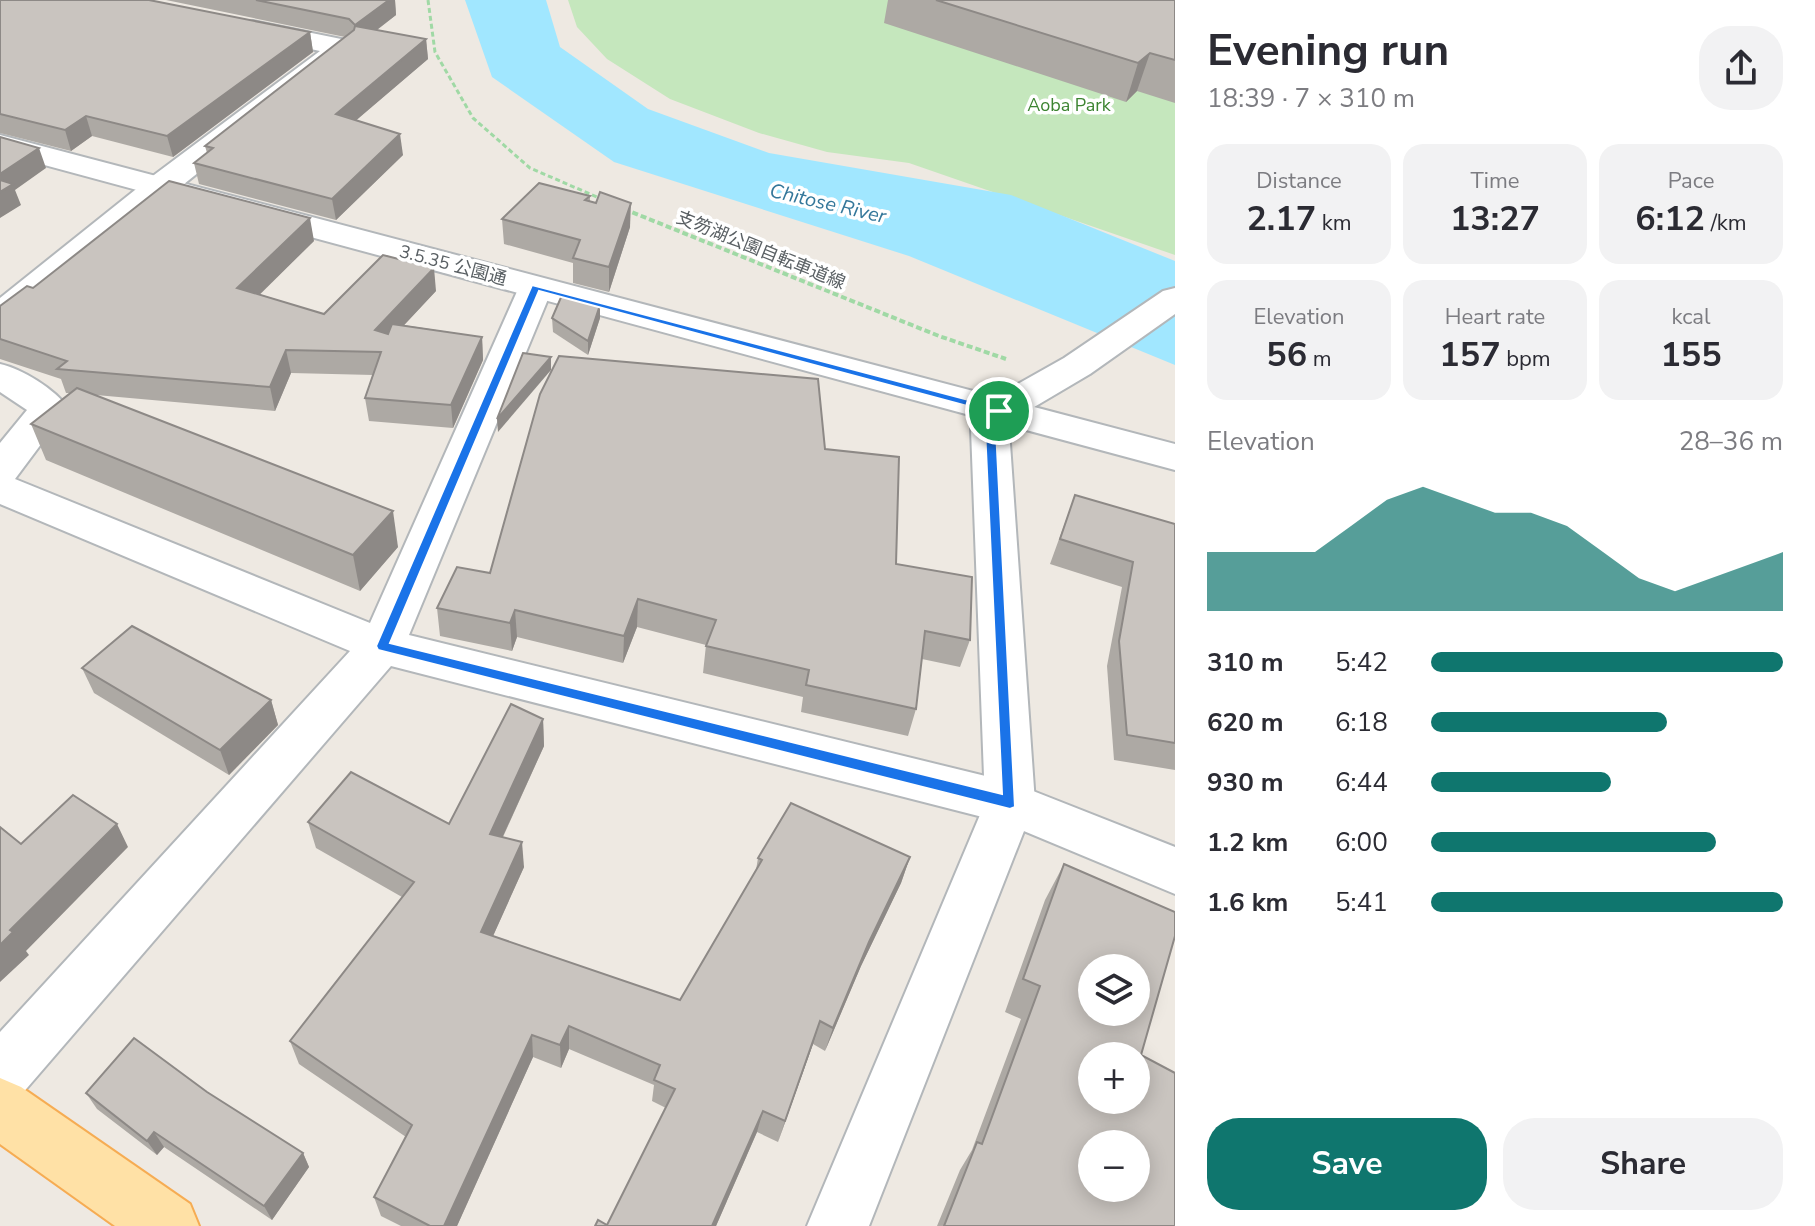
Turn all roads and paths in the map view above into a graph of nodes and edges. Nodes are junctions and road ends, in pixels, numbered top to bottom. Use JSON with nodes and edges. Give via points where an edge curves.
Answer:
{"nodes":[{"id":1,"x":428,"y":0,"type":"edge"},
{"id":2,"x":229,"y":24,"type":"edge"},
{"id":3,"x":0,"y":144,"type":"edge"},
{"id":4,"x":161,"y":185,"type":"junction"},
{"id":5,"x":536,"y":287,"type":"junction"},
{"id":6,"x":1175,"y":298,"type":"edge"},
{"id":7,"x":0,"y":315,"type":"edge"},
{"id":8,"x":1067,"y":372,"type":"junction"},
{"id":9,"x":0,"y":375,"type":"edge"},
{"id":10,"x":999,"y":411,"type":"junction"},
{"id":11,"x":1175,"y":457,"type":"edge"},
{"id":12,"x":0,"y":470,"type":"edge"},
{"id":13,"x":0,"y":488,"type":"edge"},
{"id":14,"x":382,"y":646,"type":"junction"},
{"id":15,"x":1010,"y":803,"type":"junction"},
{"id":16,"x":1175,"y":871,"type":"edge"},
{"id":17,"x":0,"y":1075,"type":"edge"},
{"id":18,"x":0,"y":1108,"type":"edge"},
{"id":19,"x":168,"y":1226,"type":"edge"},
{"id":20,"x":838,"y":1226,"type":"edge"}],
"edges":[{"from":1,"to":8,"type":"path","name":"支笏湖公園自転車道線","via":[[435,52],[473,118],[530,168],[939,336]]},
{"from":2,"to":4,"type":"street","via":[[342,47]]},
{"from":3,"to":4,"type":"street","name":"3.5.35 公園通"},
{"from":4,"to":5,"type":"street","name":"3.5.35 公園通"},
{"from":4,"to":7,"type":"street"},
{"from":5,"to":10,"type":"street","name":"3.5.35 公園通"},
{"from":5,"to":14,"type":"street"},
{"from":6,"to":8,"type":"street"},
{"from":8,"to":10,"type":"street"},
{"from":9,"to":12,"type":"street","via":[[49,408]]},
{"from":10,"to":11,"type":"street","name":"3.5.35 公園通"},
{"from":10,"to":15,"type":"street","via":[[990,429]]},
{"from":13,"to":14,"type":"street"},
{"from":14,"to":15,"type":"street"},
{"from":14,"to":17,"type":"street"},
{"from":15,"to":16,"type":"street"},
{"from":15,"to":20,"type":"street"},
{"from":18,"to":19,"type":"main road"}]}
